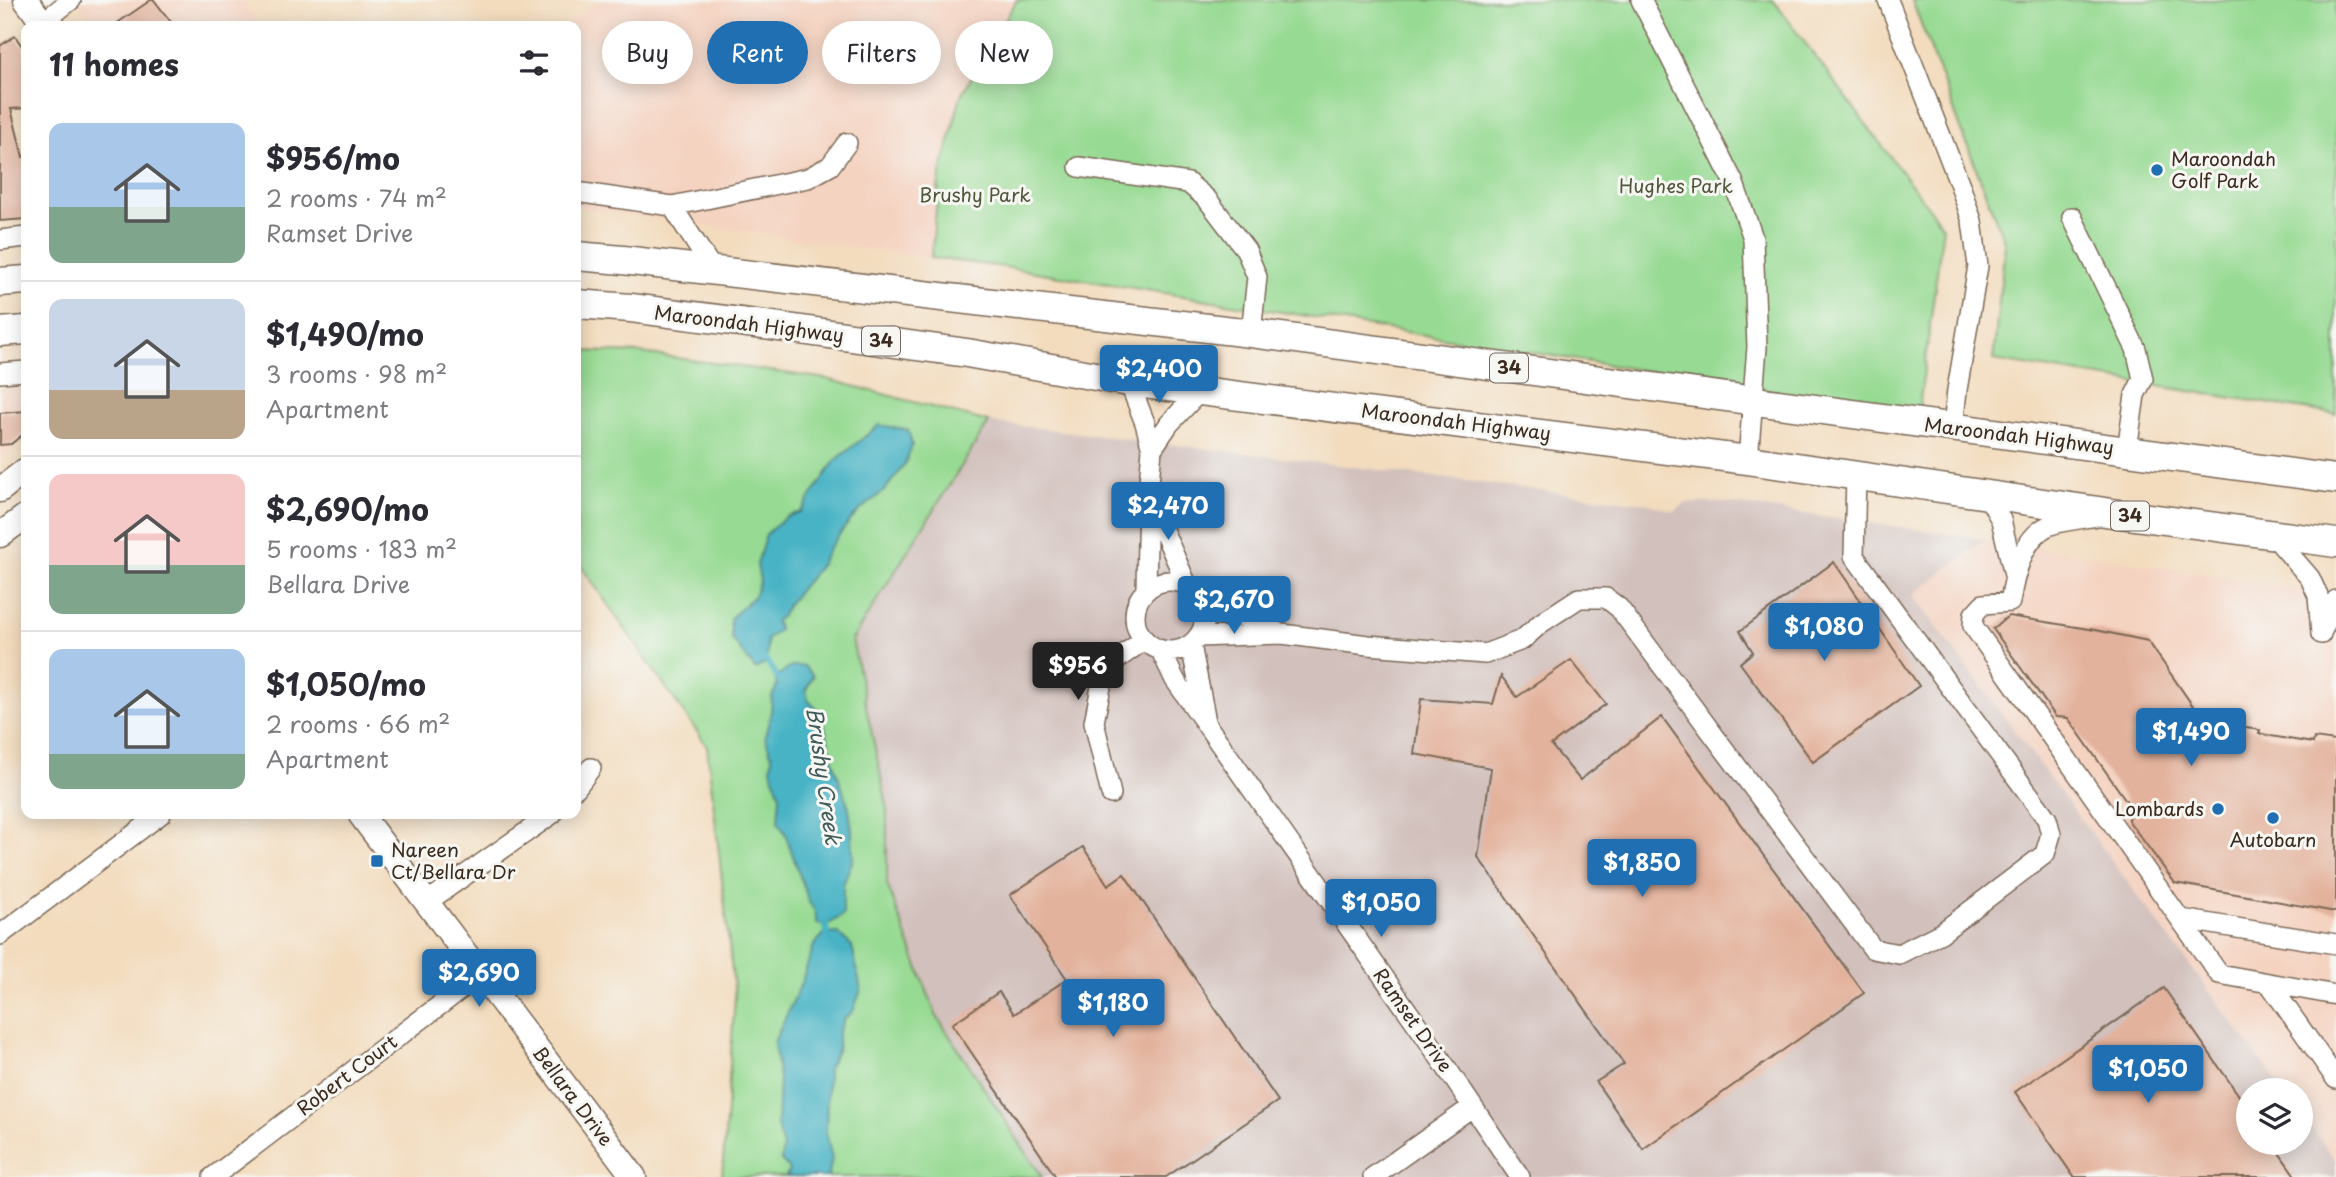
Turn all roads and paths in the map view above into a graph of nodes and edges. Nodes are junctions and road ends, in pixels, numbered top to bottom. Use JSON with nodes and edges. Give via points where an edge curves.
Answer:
{"nodes":[{"id":1,"x":26,"y":0,"type":"edge"},
{"id":2,"x":71,"y":0,"type":"edge"},
{"id":3,"x":1641,"y":0,"type":"edge"},
{"id":4,"x":1888,"y":0,"type":"edge"},
{"id":5,"x":42,"y":21,"type":"edge"},
{"id":6,"x":47,"y":21,"type":"edge"},
{"id":7,"x":847,"y":143,"type":"dead end"},
{"id":8,"x":1079,"y":167,"type":"dead end"},
{"id":9,"x":581,"y":193,"type":"edge"},
{"id":10,"x":672,"y":206,"type":"junction"},
{"id":11,"x":2072,"y":217,"type":"dead end"},
{"id":12,"x":21,"y":238,"type":"edge"},
{"id":13,"x":0,"y":240,"type":"edge"},
{"id":14,"x":581,"y":257,"type":"edge"},
{"id":15,"x":713,"y":270,"type":"junction"},
{"id":16,"x":21,"y":280,"type":"edge"},
{"id":17,"x":0,"y":282,"type":"edge"},
{"id":18,"x":581,"y":304,"type":"edge"},
{"id":19,"x":21,"y":330,"type":"edge"},
{"id":20,"x":0,"y":332,"type":"edge"},
{"id":21,"x":1251,"y":333,"type":"junction"},
{"id":22,"x":21,"y":371,"type":"edge"},
{"id":23,"x":0,"y":373,"type":"edge"},
{"id":24,"x":1129,"y":382,"type":"junction"},
{"id":25,"x":1201,"y":390,"type":"junction"},
{"id":26,"x":1754,"y":401,"type":"junction"},
{"id":27,"x":1953,"y":427,"type":"junction"},
{"id":28,"x":1152,"y":449,"type":"junction"},
{"id":29,"x":2127,"y":450,"type":"junction"},
{"id":30,"x":1748,"y":460,"type":"junction"},
{"id":31,"x":1856,"y":476,"type":"junction"},
{"id":32,"x":2336,"y":479,"type":"edge"},
{"id":33,"x":1148,"y":494,"type":"junction"},
{"id":34,"x":1987,"y":495,"type":"junction"},
{"id":35,"x":2112,"y":513,"type":"junction"},
{"id":36,"x":21,"y":520,"type":"edge"},
{"id":37,"x":2272,"y":534,"type":"junction"},
{"id":38,"x":0,"y":535,"type":"edge"},
{"id":39,"x":2336,"y":543,"type":"edge"},
{"id":40,"x":2014,"y":575,"type":"junction"},
{"id":41,"x":1187,"y":585,"type":"junction"},
{"id":42,"x":1146,"y":589,"type":"junction"},
{"id":43,"x":2336,"y":600,"type":"edge"},
{"id":44,"x":1202,"y":601,"type":"junction"},
{"id":45,"x":1282,"y":634,"type":"junction"},
{"id":46,"x":1144,"y":640,"type":"junction"},
{"id":47,"x":1195,"y":641,"type":"junction"},
{"id":48,"x":1161,"y":651,"type":"junction"},
{"id":49,"x":1207,"y":726,"type":"junction"},
{"id":50,"x":591,"y":768,"type":"dead end"},
{"id":51,"x":581,"y":781,"type":"edge"},
{"id":52,"x":1111,"y":794,"type":"dead end"},
{"id":53,"x":154,"y":819,"type":"edge"},
{"id":54,"x":364,"y":819,"type":"edge"},
{"id":55,"x":545,"y":819,"type":"edge"},
{"id":56,"x":427,"y":902,"type":"junction"},
{"id":57,"x":2181,"y":919,"type":"junction"},
{"id":58,"x":0,"y":935,"type":"edge"},
{"id":59,"x":2336,"y":944,"type":"edge"},
{"id":60,"x":481,"y":974,"type":"junction"},
{"id":61,"x":2269,"y":983,"type":"junction"},
{"id":62,"x":2336,"y":995,"type":"edge"},
{"id":63,"x":2336,"y":1079,"type":"edge"},
{"id":64,"x":1472,"y":1107,"type":"junction"},
{"id":65,"x":213,"y":1177,"type":"edge"},
{"id":66,"x":634,"y":1177,"type":"edge"},
{"id":67,"x":1373,"y":1177,"type":"edge"},
{"id":68,"x":1520,"y":1177,"type":"edge"}],
"edges":[{"from":1,"to":5,"type":"main road"},
{"from":2,"to":6,"type":"street"},
{"from":3,"to":26,"type":"street","via":[[1733,181],[1753,238],[1758,347]]},
{"from":4,"to":27,"type":"street","via":[[1972,221],[1978,266]]},
{"from":7,"to":10,"type":"street","via":[[831,166],[808,178]]},
{"from":8,"to":21,"type":"street","via":[[1188,183],[1207,199],[1246,250],[1257,277]]},
{"from":9,"to":10,"type":"street"},
{"from":10,"to":15,"type":"street"},
{"from":11,"to":29,"type":"street","via":[[2136,349],[2143,379],[2135,395]]},
{"from":12,"to":13,"type":"street"},
{"from":14,"to":15,"type":"highway","name":"Maroondah Highway","number":"34"},
{"from":15,"to":21,"type":"highway","name":"Maroondah Highway","number":"34"},
{"from":16,"to":17,"type":"highway"},
{"from":18,"to":24,"type":"highway","name":"Maroondah Highway","number":"34","via":[[954,351]]},
{"from":19,"to":20,"type":"highway"},
{"from":21,"to":26,"type":"highway","name":"Maroondah Highway","number":"34"},
{"from":22,"to":23,"type":"street"},
{"from":24,"to":25,"type":"highway","name":"Maroondah Highway","number":"34"},
{"from":24,"to":28,"type":"street"},
{"from":25,"to":28,"type":"street"},
{"from":25,"to":30,"type":"highway","name":"Maroondah Highway","number":"34"},
{"from":26,"to":27,"type":"highway","name":"Maroondah Highway","number":"34"},
{"from":26,"to":30,"type":"street"},
{"from":27,"to":29,"type":"highway","name":"Maroondah Highway","number":"34"},
{"from":28,"to":33,"type":"street"},
{"from":29,"to":32,"type":"highway","name":"Maroondah Highway","number":"34"},
{"from":30,"to":31,"type":"highway","name":"Maroondah Highway","number":"34"},
{"from":31,"to":34,"type":"highway","name":"Maroondah Highway","number":"34"},
{"from":31,"to":45,"type":"street","via":[[1854,556],[2047,819],[2051,834],[2045,854],[1941,933],[1899,954],[1872,949],[1619,608],[1606,598],[1580,598],[1522,640],[1485,654]]},
{"from":33,"to":41,"type":"street"},
{"from":33,"to":42,"type":"street"},
{"from":34,"to":35,"type":"highway","name":"Maroondah Highway","number":"34"},
{"from":34,"to":40,"type":"street","via":[[2001,520]]},
{"from":35,"to":37,"type":"highway","name":"Maroondah Highway","number":"34"},
{"from":35,"to":40,"type":"street","via":[[2049,526],[2035,534]]},
{"from":36,"to":38,"type":"main road"},
{"from":37,"to":39,"type":"highway","name":"Maroondah Highway","number":"34"},
{"from":37,"to":43,"type":"street","via":[[2310,578],[2318,596],[2321,634]]},
{"from":40,"to":57,"type":"street","via":[[2010,602],[1983,604],[1974,614],[1973,626]]},
{"from":41,"to":42,"type":"street","via":[[1166,581]]},
{"from":41,"to":44,"type":"street"},
{"from":42,"to":46,"type":"street","via":[[1135,608]]},
{"from":44,"to":45,"type":"street"},
{"from":44,"to":47,"type":"street","via":[[1205,620]]},
{"from":45,"to":47,"type":"street"},
{"from":46,"to":48,"type":"street"},
{"from":46,"to":52,"type":"street","via":[[1116,660],[1102,682],[1094,722]]},
{"from":47,"to":48,"type":"street","via":[[1182,650]]},
{"from":47,"to":49,"type":"street","name":"Ramset Drive"},
{"from":48,"to":49,"type":"street","name":"Ramset Drive"},
{"from":49,"to":64,"type":"street","name":"Ramset Drive"},
{"from":50,"to":51,"type":"street"},
{"from":53,"to":58,"type":"street"},
{"from":54,"to":56,"type":"main road","name":"Bellara Drive"},
{"from":55,"to":56,"type":"street"},
{"from":56,"to":60,"type":"main road","name":"Bellara Drive"},
{"from":57,"to":59,"type":"street"},
{"from":57,"to":61,"type":"street","via":[[2219,974]]},
{"from":60,"to":65,"type":"street","name":"Robert Court"},
{"from":60,"to":66,"type":"main road","name":"Bellara Drive"},
{"from":61,"to":62,"type":"street"},
{"from":61,"to":63,"type":"street"},
{"from":64,"to":67,"type":"street"},
{"from":64,"to":68,"type":"street","name":"Ramset Drive"}]}
